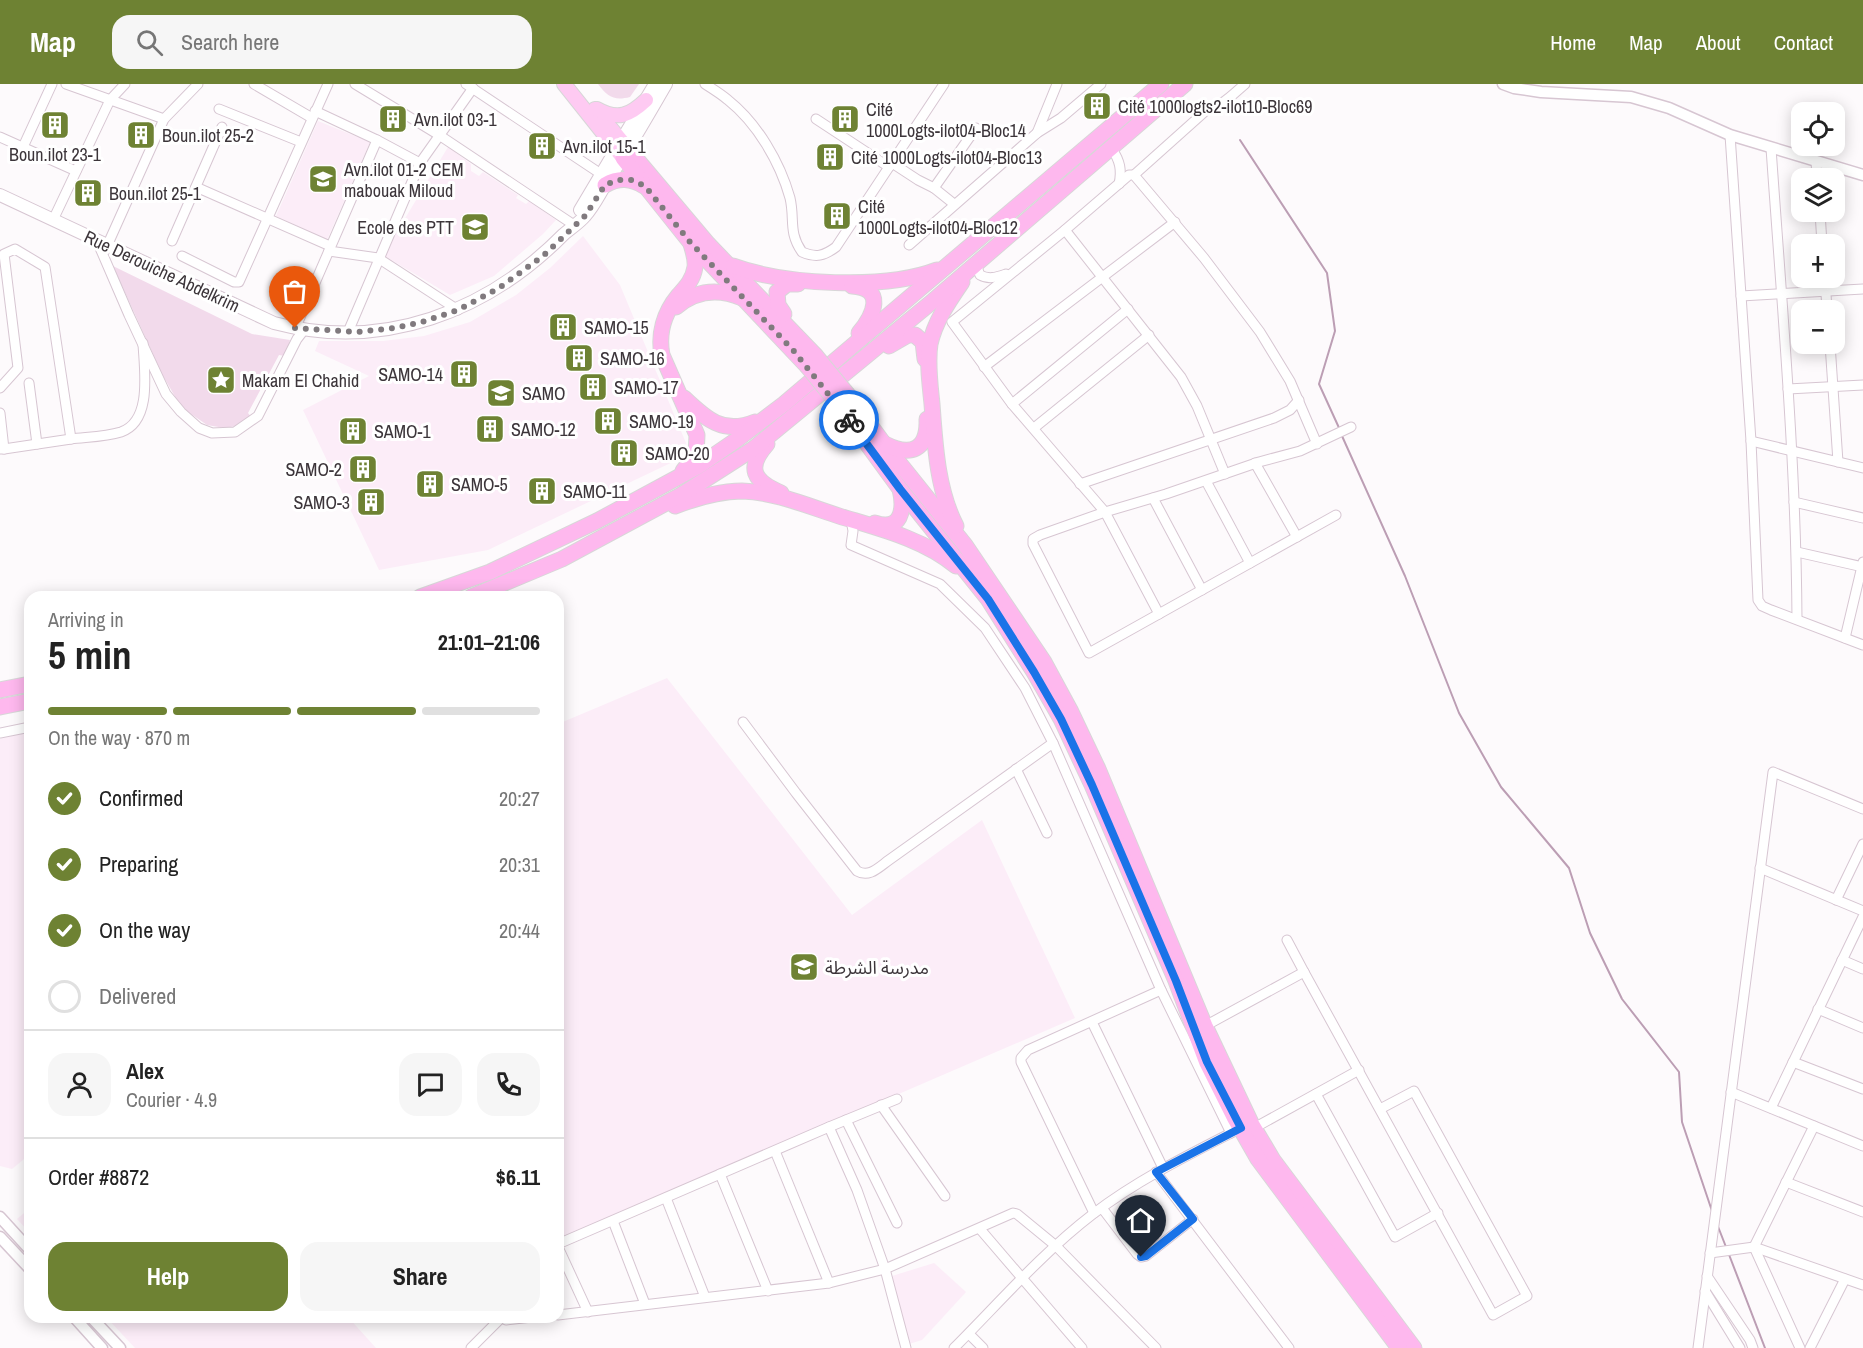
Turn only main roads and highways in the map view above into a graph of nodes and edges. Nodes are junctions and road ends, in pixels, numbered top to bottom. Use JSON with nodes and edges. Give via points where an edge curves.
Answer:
{"nodes":[{"id":1,"x":564,"y":84,"type":"edge"},
{"id":2,"x":575,"y":84,"type":"edge"},
{"id":3,"x":655,"y":84,"type":"edge"},
{"id":4,"x":666,"y":84,"type":"edge"},
{"id":5,"x":1161,"y":84,"type":"edge"},
{"id":6,"x":1185,"y":84,"type":"edge"},
{"id":7,"x":646,"y":100,"type":"junction"},
{"id":8,"x":594,"y":106,"type":"junction"},
{"id":9,"x":622,"y":149,"type":"junction"},
{"id":10,"x":603,"y":180,"type":"junction"},
{"id":11,"x":645,"y":186,"type":"junction"},
{"id":12,"x":0,"y":195,"type":"edge"},
{"id":13,"x":690,"y":242,"type":"junction"},
{"id":14,"x":978,"y":260,"type":"junction"},
{"id":15,"x":726,"y":264,"type":"junction"},
{"id":16,"x":948,"y":265,"type":"junction"},
{"id":17,"x":746,"y":300,"type":"junction"},
{"id":18,"x":667,"y":315,"type":"junction"},
{"id":19,"x":799,"y":337,"type":"junction"},
{"id":20,"x":840,"y":356,"type":"junction"},
{"id":21,"x":811,"y":361,"type":"junction"},
{"id":22,"x":848,"y":371,"type":"junction"},
{"id":23,"x":681,"y":396,"type":"junction"},
{"id":24,"x":843,"y":399,"type":"junction"},
{"id":25,"x":792,"y":417,"type":"junction"},
{"id":26,"x":766,"y":418,"type":"junction"},
{"id":27,"x":884,"y":444,"type":"junction"},
{"id":28,"x":677,"y":477,"type":"junction"},
{"id":29,"x":900,"y":489,"type":"junction"},
{"id":30,"x":634,"y":521,"type":"junction"},
{"id":31,"x":965,"y":545,"type":"junction"},
{"id":32,"x":974,"y":581,"type":"junction"},
{"id":33,"x":437,"y":591,"type":"edge"},
{"id":34,"x":485,"y":591,"type":"edge"},
{"id":35,"x":24,"y":685,"type":"edge"},
{"id":36,"x":0,"y":690,"type":"edge"},
{"id":37,"x":24,"y":702,"type":"edge"},
{"id":38,"x":0,"y":707,"type":"edge"},
{"id":39,"x":1242,"y":1130,"type":"junction"},
{"id":40,"x":1399,"y":1348,"type":"edge"},
{"id":41,"x":1414,"y":1348,"type":"edge"}],
"edges":[{"from":1,"to":9,"type":"main road"},
{"from":2,"to":8,"type":"main road"},
{"from":3,"to":7,"type":"main road"},
{"from":4,"to":9,"type":"main road"},
{"from":5,"to":16,"type":"highway"},
{"from":6,"to":14,"type":"highway"},
{"from":7,"to":8,"type":"main road","via":[[622,116],[604,113]]},
{"from":7,"to":9,"type":"main road"},
{"from":8,"to":9,"type":"main road"},
{"from":9,"to":10,"type":"main road","name":"Rue Derouiche Abdelkrim"},
{"from":9,"to":11,"type":"highway"},
{"from":9,"to":15,"type":"highway"},
{"from":10,"to":11,"type":"highway","via":[[625,179]]},
{"from":10,"to":12,"type":"main road","name":"Rue Derouiche Abdelkrim","via":[[585,216],[543,256],[499,288],[458,310],[422,322],[348,332],[274,323]]},
{"from":11,"to":13,"type":"highway"},
{"from":13,"to":17,"type":"highway"},
{"from":13,"to":18,"type":"highway","via":[[695,260],[693,276]]},
{"from":14,"to":22,"type":"highway"},
{"from":14,"to":31,"type":"highway","via":[[942,312],[930,344],[929,362],[941,477],[950,515]]},
{"from":15,"to":16,"type":"highway","via":[[780,278],[876,282],[902,280]]},
{"from":15,"to":19,"type":"highway"},
{"from":16,"to":20,"type":"highway"},
{"from":17,"to":18,"type":"highway","via":[[721,291],[705,292],[684,301]]},
{"from":17,"to":21,"type":"highway"},
{"from":18,"to":23,"type":"highway","via":[[661,331],[662,355]]},
{"from":19,"to":20,"type":"highway","via":[[778,305],[777,292],[781,288],[796,284],[865,289],[874,300],[873,313]]},
{"from":19,"to":21,"type":"highway"},
{"from":20,"to":26,"type":"highway"},
{"from":21,"to":24,"type":"highway","bridge":true},
{"from":22,"to":25,"type":"highway"},
{"from":22,"to":27,"type":"highway","via":[[908,335],[918,336],[922,342],[926,436],[910,451]]},
{"from":23,"to":26,"type":"highway","via":[[706,418],[725,426],[740,427]]},
{"from":23,"to":28,"type":"highway","via":[[697,445],[691,462]]},
{"from":24,"to":27,"type":"highway"},
{"from":24,"to":29,"type":"highway"},
{"from":25,"to":29,"type":"highway","via":[[757,459],[756,476],[765,485],[886,526],[897,521],[902,510]]},
{"from":25,"to":30,"type":"highway","via":[[753,449]]},
{"from":26,"to":28,"type":"highway"},
{"from":27,"to":31,"type":"highway"},
{"from":28,"to":33,"type":"highway","via":[[526,555]]},
{"from":29,"to":32,"type":"highway"},
{"from":30,"to":32,"type":"highway","via":[[690,500],[743,491],[798,502],[914,542],[947,559]]},
{"from":30,"to":34,"type":"highway","via":[[562,559]]},
{"from":31,"to":39,"type":"highway","via":[[1020,625],[1070,710],[1098,769],[1232,1085]]},
{"from":32,"to":39,"type":"highway","via":[[1006,625],[1061,719],[1207,1062]]},
{"from":35,"to":36,"type":"highway"},
{"from":37,"to":38,"type":"highway"},
{"from":39,"to":40,"type":"highway","via":[[1258,1159]]},
{"from":39,"to":41,"type":"highway","via":[[1273,1160]]}]}
